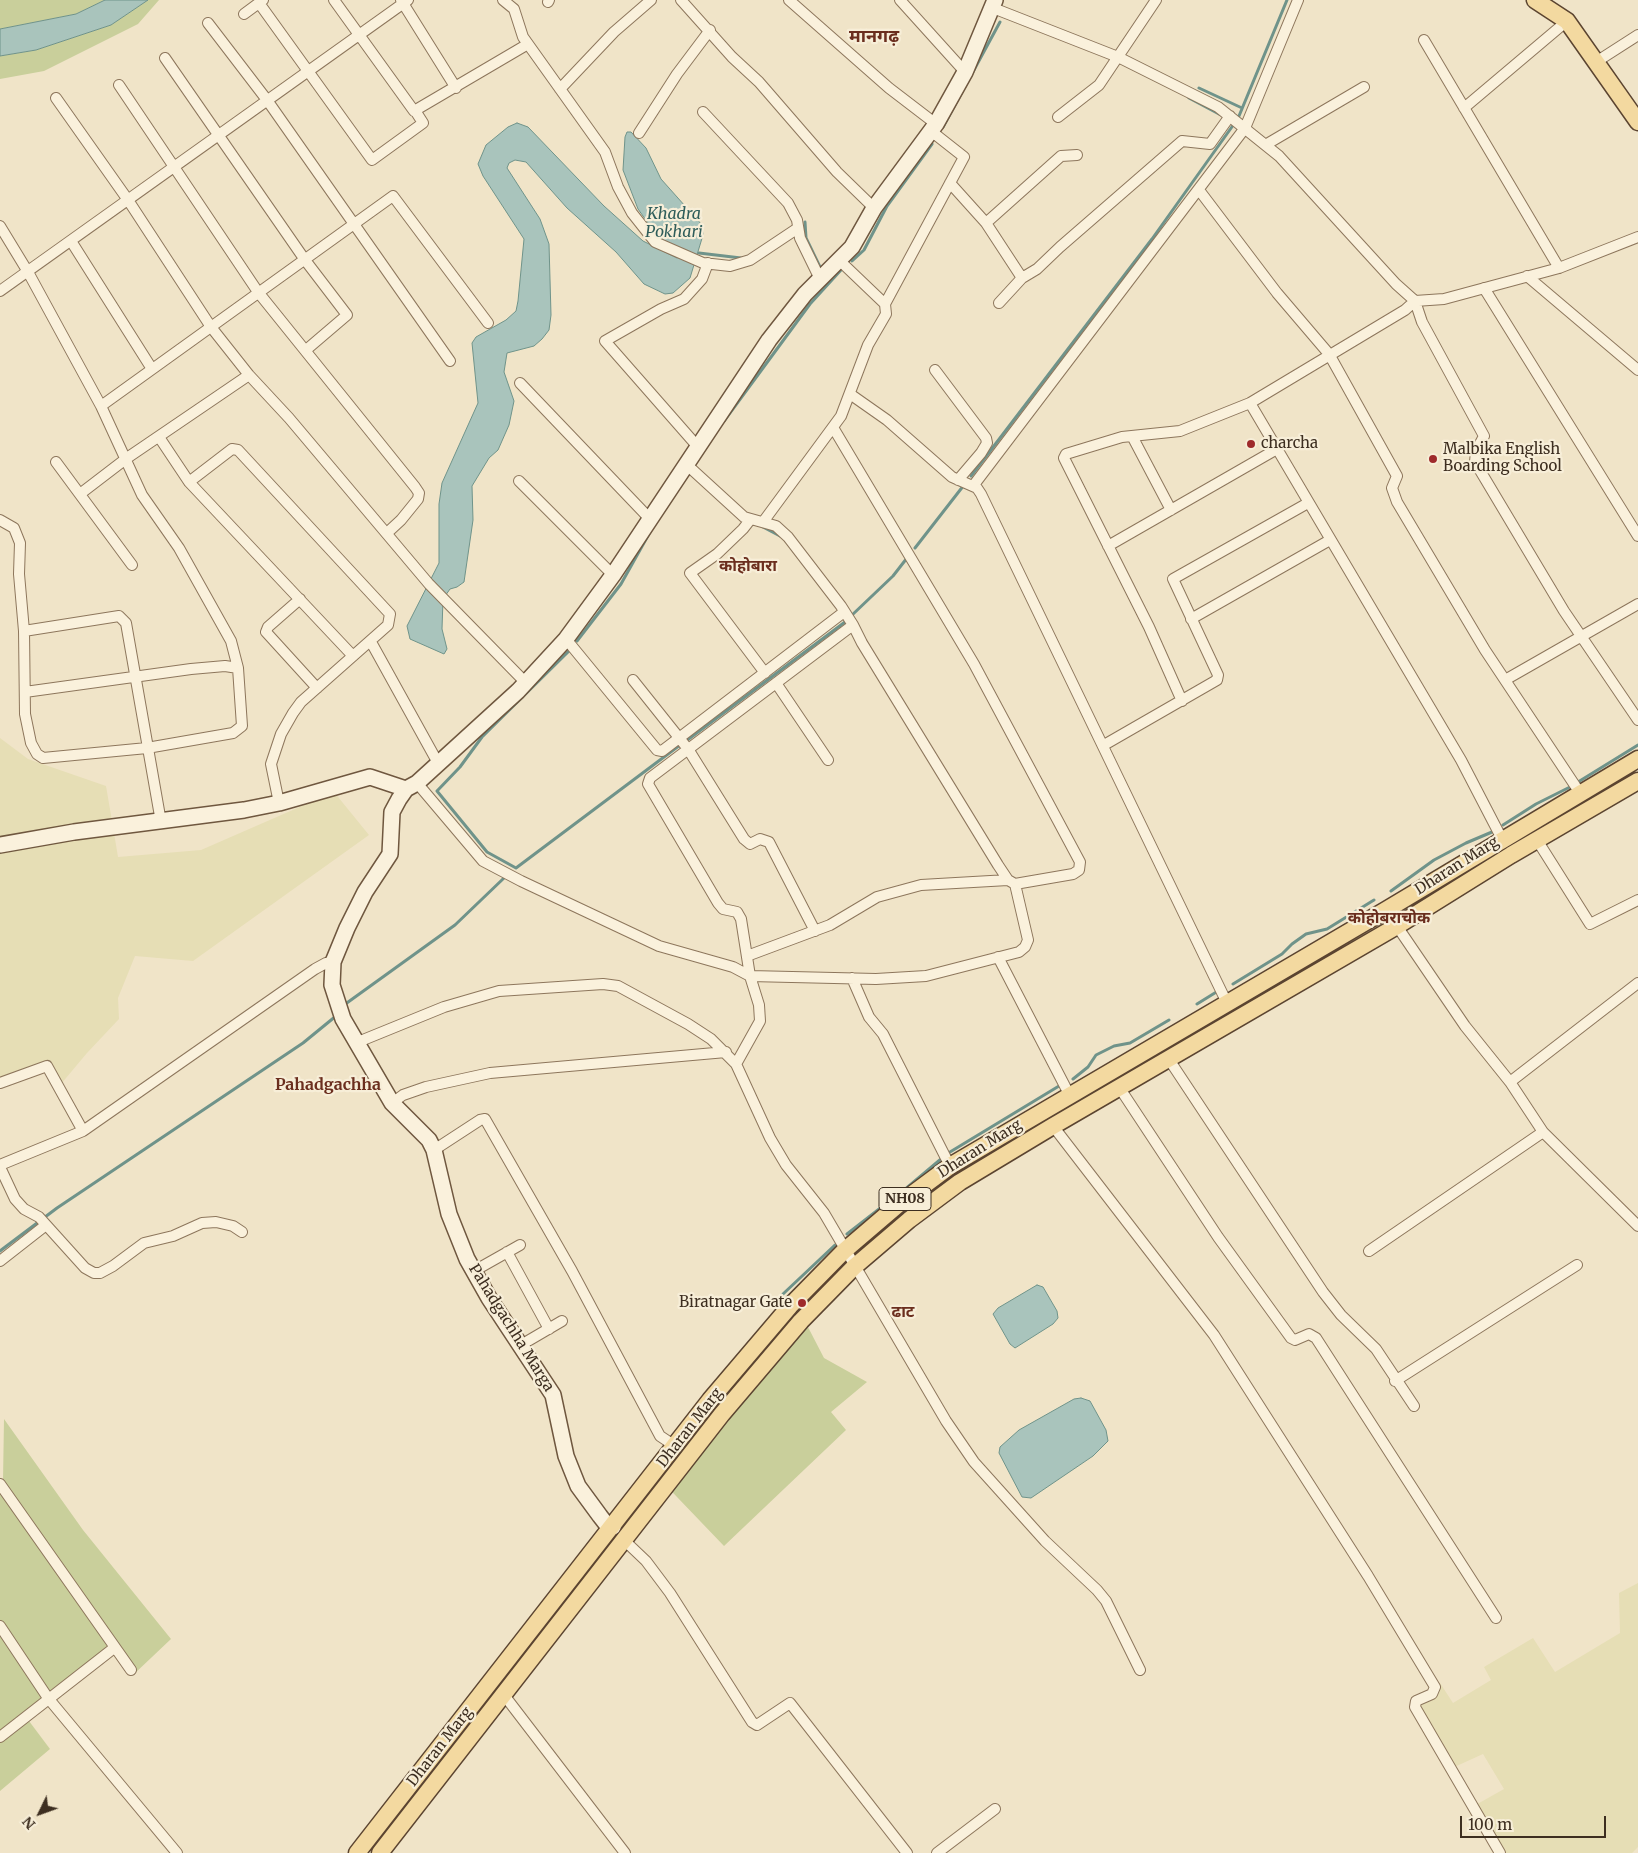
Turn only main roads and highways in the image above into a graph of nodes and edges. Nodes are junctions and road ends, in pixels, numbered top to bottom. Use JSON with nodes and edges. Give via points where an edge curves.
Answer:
{"nodes":[{"id":1,"x":1535,"y":0,"type":"edge"},
{"id":2,"x":1638,"y":122,"type":"edge"},
{"id":3,"x":1638,"y":759,"type":"edge"},
{"id":4,"x":1638,"y":780,"type":"edge"},
{"id":5,"x":357,"y":1853,"type":"edge"},
{"id":6,"x":380,"y":1853,"type":"edge"}],
"edges":[{"from":1,"to":2,"type":"main road","via":[[1567,21]]},
{"from":3,"to":5,"type":"main road","name":"Dharan Marg","number":"NH08","via":[[950,1166],[899,1204],[844,1251],[790,1306],[710,1400]]},
{"from":4,"to":6,"type":"main road","name":"Dharan Marg","number":"NH08","via":[[1397,926],[960,1182],[909,1220],[854,1267],[802,1321],[722,1414]]}]}
